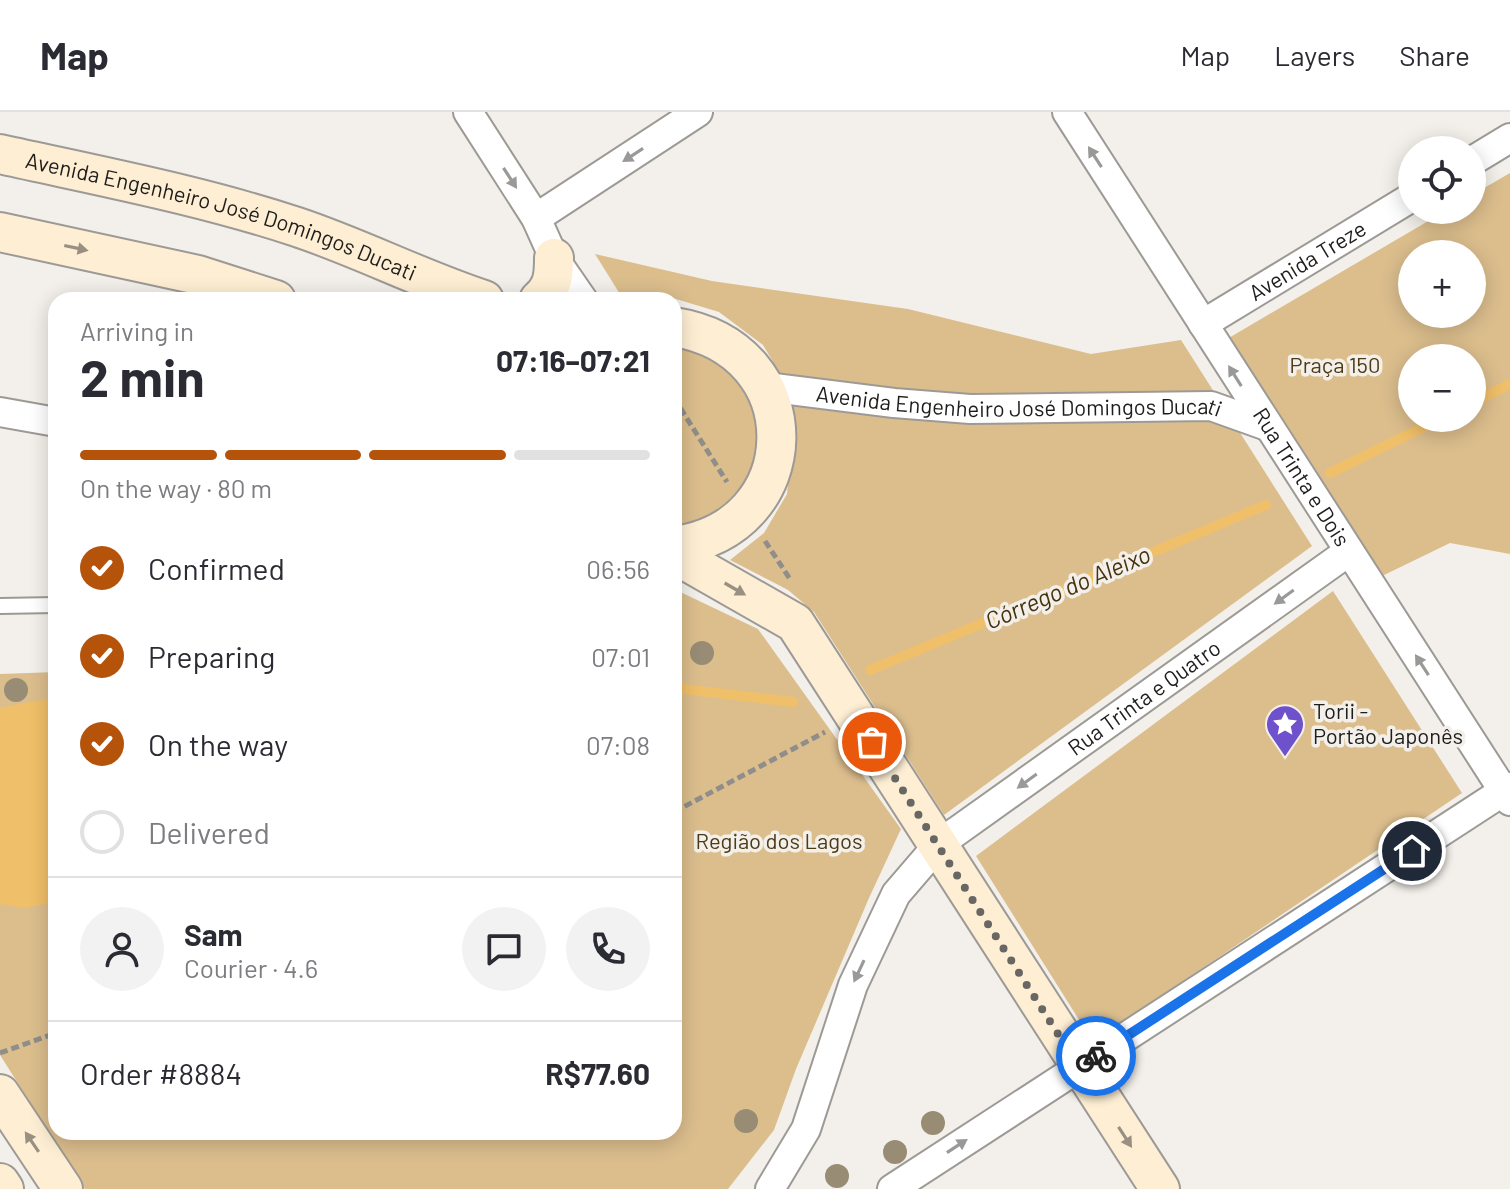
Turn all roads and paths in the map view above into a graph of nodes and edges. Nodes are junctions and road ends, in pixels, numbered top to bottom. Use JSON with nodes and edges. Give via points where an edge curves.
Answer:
{"nodes":[{"id":1,"x":468,"y":112,"type":"edge"},
{"id":2,"x":698,"y":112,"type":"edge"},
{"id":3,"x":1067,"y":112,"type":"edge"},
{"id":4,"x":1510,"y":138,"type":"edge"},
{"id":5,"x":1486,"y":153,"type":"edge"},
{"id":6,"x":0,"y":154,"type":"edge"},
{"id":7,"x":1398,"y":206,"type":"edge"},
{"id":8,"x":536,"y":218,"type":"junction"},
{"id":9,"x":0,"y":232,"type":"edge"},
{"id":10,"x":554,"y":258,"type":"junction"},
{"id":11,"x":251,"y":292,"type":"edge"},
{"id":12,"x":459,"y":292,"type":"edge"},
{"id":13,"x":547,"y":292,"type":"edge"},
{"id":14,"x":577,"y":292,"type":"edge"},
{"id":15,"x":1203,"y":324,"type":"junction"},
{"id":16,"x":682,"y":328,"type":"edge"},
{"id":17,"x":766,"y":387,"type":"junction"},
{"id":18,"x":0,"y":412,"type":"edge"},
{"id":19,"x":48,"y":421,"type":"edge"},
{"id":20,"x":1267,"y":426,"type":"junction"},
{"id":21,"x":682,"y":545,"type":"edge"},
{"id":22,"x":1348,"y":552,"type":"junction"},
{"id":23,"x":682,"y":559,"type":"edge"},
{"id":24,"x":48,"y":605,"type":"edge"},
{"id":25,"x":0,"y":606,"type":"edge"},
{"id":26,"x":855,"y":716,"type":"junction"},
{"id":27,"x":1508,"y":793,"type":"edge"},
{"id":28,"x":682,"y":808,"type":"edge"},
{"id":29,"x":939,"y":844,"type":"junction"},
{"id":30,"x":48,"y":1036,"type":"edge"},
{"id":31,"x":0,"y":1053,"type":"edge"},
{"id":32,"x":1079,"y":1067,"type":"junction"},
{"id":33,"x":0,"y":1094,"type":"edge"},
{"id":34,"x":0,"y":1183,"type":"edge"},
{"id":35,"x":4,"y":1189,"type":"edge"},
{"id":36,"x":63,"y":1189,"type":"edge"},
{"id":37,"x":770,"y":1189,"type":"edge"},
{"id":38,"x":892,"y":1189,"type":"edge"},
{"id":39,"x":1160,"y":1189,"type":"edge"}],
"edges":[{"from":1,"to":8,"type":"street","one_way":true},
{"from":2,"to":8,"type":"street","one_way":true},
{"from":15,"to":3,"type":"street","name":"Rua Trinta e Dois","one_way":true},
{"from":4,"to":5,"type":"street"},
{"from":6,"to":12,"type":"main road","name":"Avenida Engenheiro José Domingos Ducati","via":[[297,227]]},
{"from":7,"to":15,"type":"street","name":"Avenida Treze"},
{"from":8,"to":10,"type":"street"},
{"from":9,"to":11,"type":"main road","one_way":true,"via":[[198,275]]},
{"from":10,"to":13,"type":"main road"},
{"from":10,"to":14,"type":"street"},
{"from":20,"to":15,"type":"street","name":"Rua Trinta e Dois","one_way":true},
{"from":16,"to":17,"type":"main road","via":[[701,331],[732,347]]},
{"from":17,"to":20,"type":"street","name":"Avenida Engenheiro José Domingos Ducati","via":[[970,409],[1211,406]]},
{"from":17,"to":21,"type":"main road","via":[[777,438],[771,473],[729,528]]},
{"from":18,"to":19,"type":"street"},
{"from":20,"to":22,"type":"street","name":"Rua Trinta e Dois"},
{"from":27,"to":22,"type":"street","name":"Rua Trinta e Dois","one_way":true},
{"from":22,"to":29,"type":"street","name":"Rua Trinta e Quatro","one_way":true},
{"from":23,"to":26,"type":"main road","one_way":true,"via":[[795,623]]},
{"from":24,"to":25,"type":"lane"},
{"from":26,"to":28,"type":"path"},
{"from":26,"to":29,"type":"main road"},
{"from":27,"to":32,"type":"street"},
{"from":29,"to":32,"type":"main road"},
{"from":29,"to":37,"type":"street","name":"Rua Trinta e Quatro","one_way":true,"via":[[896,894],[853,985],[806,1129]]},
{"from":30,"to":31,"type":"path"},
{"from":38,"to":32,"type":"street","one_way":true},
{"from":32,"to":39,"type":"main road","one_way":true},
{"from":36,"to":33,"type":"main road","one_way":true},
{"from":34,"to":35,"type":"main road"}]}
